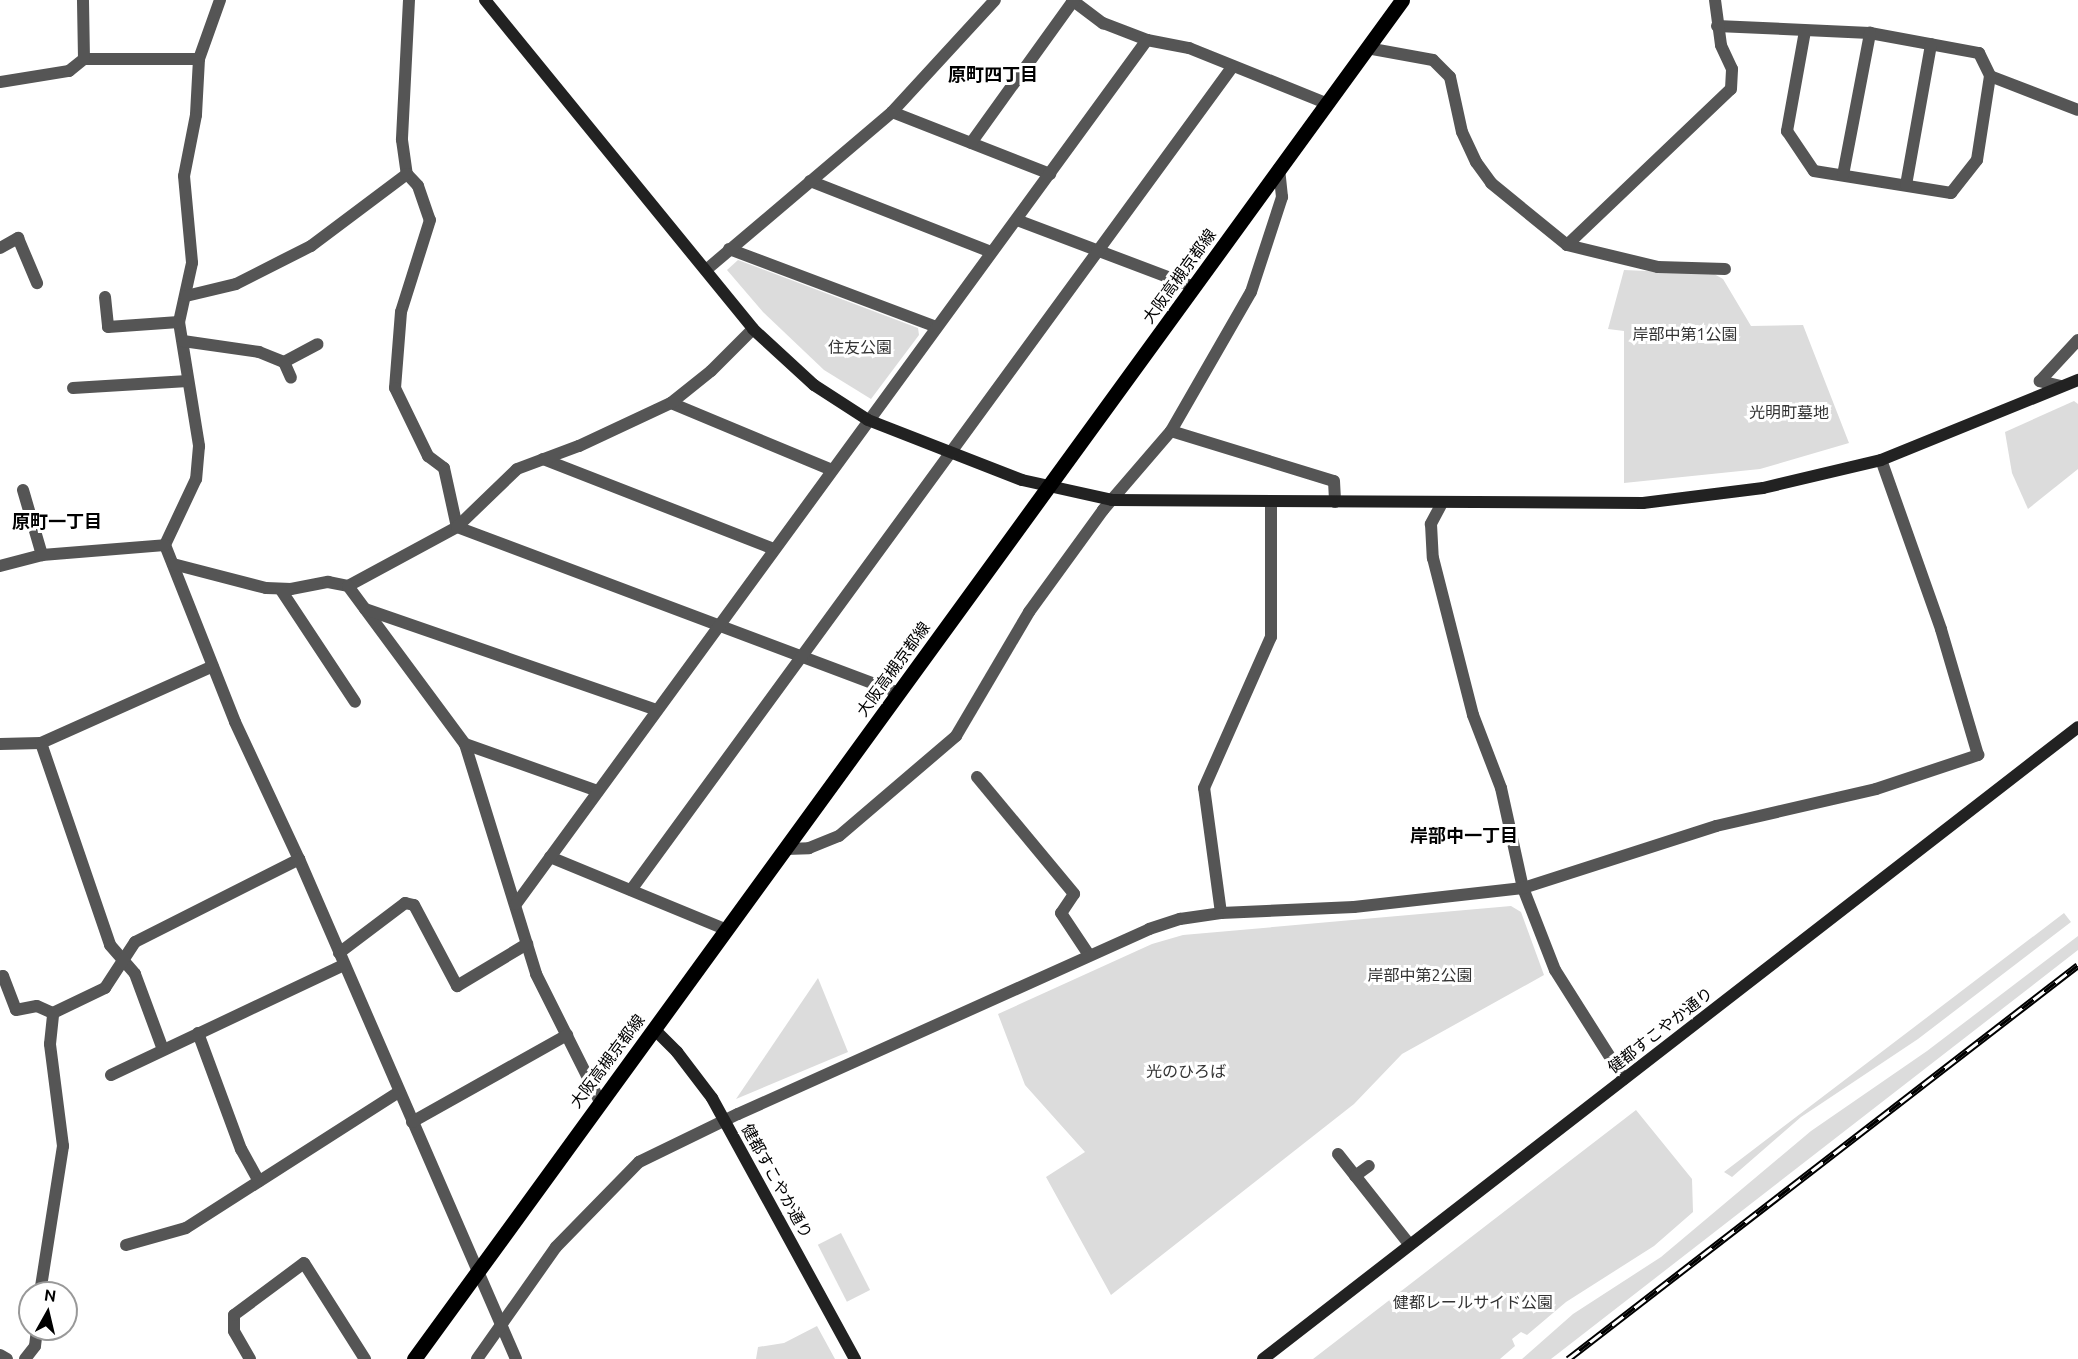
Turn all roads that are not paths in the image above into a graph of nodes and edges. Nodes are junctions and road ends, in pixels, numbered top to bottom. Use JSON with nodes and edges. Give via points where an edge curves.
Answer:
{"nodes":[{"id":1,"x":83,"y":0,"type":"edge"},
{"id":2,"x":220,"y":0,"type":"edge"},
{"id":3,"x":409,"y":0,"type":"edge"},
{"id":4,"x":486,"y":0,"type":"edge"},
{"id":5,"x":995,"y":0,"type":"edge"},
{"id":6,"x":1073,"y":0,"type":"edge"},
{"id":7,"x":1402,"y":0,"type":"edge"},
{"id":8,"x":1715,"y":0,"type":"edge"},
{"id":9,"x":1718,"y":26,"type":"junction"},
{"id":10,"x":1805,"y":31,"type":"junction"},
{"id":11,"x":1870,"y":33,"type":"junction"},
{"id":12,"x":1147,"y":40,"type":"junction"},
{"id":13,"x":1931,"y":44,"type":"junction"},
{"id":14,"x":1367,"y":48,"type":"junction"},
{"id":15,"x":199,"y":58,"type":"junction"},
{"id":16,"x":84,"y":59,"type":"junction"},
{"id":17,"x":1233,"y":66,"type":"junction"},
{"id":18,"x":1990,"y":76,"type":"junction"},
{"id":19,"x":0,"y":82,"type":"edge"},
{"id":20,"x":1326,"y":103,"type":"junction"},
{"id":21,"x":2078,"y":110,"type":"edge"},
{"id":22,"x":892,"y":112,"type":"junction"},
{"id":23,"x":971,"y":143,"type":"junction"},
{"id":24,"x":1279,"y":168,"type":"junction"},
{"id":25,"x":407,"y":174,"type":"junction"},
{"id":26,"x":1050,"y":174,"type":"junction"},
{"id":27,"x":1843,"y":175,"type":"junction"},
{"id":28,"x":810,"y":181,"type":"junction"},
{"id":29,"x":1905,"y":185,"type":"junction"},
{"id":30,"x":1017,"y":220,"type":"junction"},
{"id":31,"x":1567,"y":245,"type":"junction"},
{"id":32,"x":0,"y":248,"type":"edge"},
{"id":33,"x":729,"y":249,"type":"junction"},
{"id":34,"x":1099,"y":249,"type":"junction"},
{"id":35,"x":991,"y":252,"type":"junction"},
{"id":36,"x":1725,"y":269,"type":"dead end"},
{"id":37,"x":705,"y":270,"type":"junction"},
{"id":38,"x":37,"y":283,"type":"dead end"},
{"id":39,"x":1194,"y":287,"type":"junction"},
{"id":40,"x":186,"y":296,"type":"junction"},
{"id":41,"x":105,"y":297,"type":"dead end"},
{"id":42,"x":179,"y":322,"type":"junction"},
{"id":43,"x":936,"y":327,"type":"junction"},
{"id":44,"x":753,"y":328,"type":"junction"},
{"id":45,"x":2078,"y":340,"type":"edge"},
{"id":46,"x":183,"y":341,"type":"junction"},
{"id":47,"x":318,"y":344,"type":"dead end"},
{"id":48,"x":284,"y":362,"type":"junction"},
{"id":49,"x":291,"y":378,"type":"dead end"},
{"id":50,"x":2078,"y":380,"type":"edge"},
{"id":51,"x":188,"y":381,"type":"junction"},
{"id":52,"x":2061,"y":386,"type":"junction"},
{"id":53,"x":73,"y":388,"type":"dead end"},
{"id":54,"x":671,"y":403,"type":"junction"},
{"id":55,"x":868,"y":420,"type":"junction"},
{"id":56,"x":1171,"y":431,"type":"junction"},
{"id":57,"x":950,"y":451,"type":"junction"},
{"id":58,"x":543,"y":459,"type":"junction"},
{"id":59,"x":1881,"y":460,"type":"junction"},
{"id":60,"x":832,"y":470,"type":"junction"},
{"id":61,"x":1050,"y":486,"type":"junction"},
{"id":62,"x":23,"y":490,"type":"dead end"},
{"id":63,"x":1112,"y":500,"type":"junction"},
{"id":64,"x":1335,"y":502,"type":"junction"},
{"id":65,"x":1271,"y":504,"type":"junction"},
{"id":66,"x":1442,"y":504,"type":"junction"},
{"id":67,"x":457,"y":526,"type":"junction"},
{"id":68,"x":165,"y":545,"type":"junction"},
{"id":69,"x":774,"y":549,"type":"junction"},
{"id":70,"x":42,"y":555,"type":"junction"},
{"id":71,"x":173,"y":564,"type":"junction"},
{"id":72,"x":0,"y":566,"type":"edge"},
{"id":73,"x":348,"y":586,"type":"junction"},
{"id":74,"x":281,"y":590,"type":"junction"},
{"id":75,"x":364,"y":609,"type":"junction"},
{"id":76,"x":719,"y":626,"type":"junction"},
{"id":77,"x":800,"y":657,"type":"junction"},
{"id":78,"x":213,"y":666,"type":"junction"},
{"id":79,"x":897,"y":692,"type":"junction"},
{"id":80,"x":355,"y":702,"type":"dead end"},
{"id":81,"x":657,"y":710,"type":"junction"},
{"id":82,"x":2078,"y":727,"type":"edge"},
{"id":83,"x":40,"y":742,"type":"junction"},
{"id":84,"x":0,"y":744,"type":"edge"},
{"id":85,"x":465,"y":744,"type":"junction"},
{"id":86,"x":976,"y":777,"type":"dead end"},
{"id":87,"x":598,"y":791,"type":"junction"},
{"id":88,"x":786,"y":849,"type":"junction"},
{"id":89,"x":550,"y":857,"type":"junction"},
{"id":90,"x":299,"y":859,"type":"junction"},
{"id":91,"x":1523,"y":888,"type":"junction"},
{"id":92,"x":631,"y":890,"type":"junction"},
{"id":93,"x":516,"y":904,"type":"junction"},
{"id":94,"x":1221,"y":913,"type":"junction"},
{"id":95,"x":725,"y":929,"type":"junction"},
{"id":96,"x":527,"y":944,"type":"junction"},
{"id":97,"x":1089,"y":955,"type":"junction"},
{"id":98,"x":341,"y":959,"type":"junction"},
{"id":99,"x":121,"y":962,"type":"junction"},
{"id":100,"x":0,"y":977,"type":"edge"},
{"id":101,"x":53,"y":1013,"type":"junction"},
{"id":102,"x":654,"y":1029,"type":"junction"},
{"id":103,"x":198,"y":1033,"type":"junction"},
{"id":104,"x":567,"y":1035,"type":"junction"},
{"id":105,"x":162,"y":1047,"type":"junction"},
{"id":106,"x":111,"y":1075,"type":"dead end"},
{"id":107,"x":1624,"y":1079,"type":"junction"},
{"id":108,"x":399,"y":1092,"type":"junction"},
{"id":109,"x":600,"y":1102,"type":"junction"},
{"id":110,"x":725,"y":1120,"type":"junction"},
{"id":111,"x":412,"y":1122,"type":"junction"},
{"id":112,"x":1338,"y":1154,"type":"dead end"},
{"id":113,"x":1369,"y":1166,"type":"dead end"},
{"id":114,"x":1355,"y":1176,"type":"junction"},
{"id":115,"x":259,"y":1181,"type":"junction"},
{"id":116,"x":1409,"y":1244,"type":"junction"},
{"id":117,"x":126,"y":1245,"type":"dead end"},
{"id":118,"x":477,"y":1274,"type":"junction"},
{"id":119,"x":42,"y":1281,"type":"edge"},
{"id":120,"x":499,"y":1327,"type":"junction"},
{"id":121,"x":35,"y":1341,"type":"edge"},
{"id":122,"x":0,"y":1355,"type":"edge"},
{"id":123,"x":7,"y":1359,"type":"edge"},
{"id":124,"x":25,"y":1359,"type":"edge"},
{"id":125,"x":250,"y":1359,"type":"edge"},
{"id":126,"x":366,"y":1359,"type":"edge"},
{"id":127,"x":414,"y":1359,"type":"edge"},
{"id":128,"x":477,"y":1359,"type":"edge"},
{"id":129,"x":516,"y":1359,"type":"edge"},
{"id":130,"x":855,"y":1359,"type":"edge"},
{"id":131,"x":1263,"y":1359,"type":"edge"}],
"edges":[{"from":1,"to":16,"type":"street"},
{"from":2,"to":15,"type":"street"},
{"from":3,"to":25,"type":"street","via":[[402,140]]},
{"from":4,"to":37,"type":"street"},
{"from":5,"to":22,"type":"street"},
{"from":6,"to":12,"type":"street","via":[[1103,23]]},
{"from":6,"to":23,"type":"street"},
{"from":7,"to":14,"type":"main road","name":"大阪高槻京都線"},
{"from":8,"to":9,"type":"street"},
{"from":9,"to":10,"type":"street"},
{"from":9,"to":31,"type":"street","via":[[1732,69],[1731,88]]},
{"from":10,"to":11,"type":"street"},
{"from":10,"to":27,"type":"street","via":[[1787,131],[1814,171]]},
{"from":11,"to":13,"type":"street"},
{"from":11,"to":27,"type":"street"},
{"from":12,"to":17,"type":"street","via":[[1189,48]]},
{"from":12,"to":26,"type":"street"},
{"from":13,"to":18,"type":"street","via":[[1979,54]]},
{"from":13,"to":29,"type":"street"},
{"from":14,"to":20,"type":"main road","name":"大阪高槻京都線"},
{"from":14,"to":31,"type":"street","via":[[1433,60],[1450,77],[1462,132],[1491,183]]},
{"from":15,"to":16,"type":"street"},
{"from":15,"to":40,"type":"street","via":[[196,115],[184,176],[192,263]]},
{"from":16,"to":19,"type":"street","via":[[69,71]]},
{"from":17,"to":20,"type":"street"},
{"from":17,"to":34,"type":"street"},
{"from":18,"to":21,"type":"street"},
{"from":18,"to":29,"type":"street","via":[[1977,160],[1952,193]]},
{"from":20,"to":24,"type":"main road","name":"大阪高槻京都線"},
{"from":22,"to":23,"type":"street"},
{"from":22,"to":28,"type":"street"},
{"from":23,"to":26,"type":"street"},
{"from":24,"to":39,"type":"main road","name":"大阪高槻京都線"},
{"from":24,"to":56,"type":"street","via":[[1282,197],[1251,292]]},
{"from":25,"to":40,"type":"street","via":[[311,246],[236,284]]},
{"from":25,"to":67,"type":"street","via":[[418,186],[430,220],[401,312],[395,388],[428,456],[444,468]]},
{"from":26,"to":30,"type":"street"},
{"from":27,"to":29,"type":"street"},
{"from":28,"to":33,"type":"street"},
{"from":28,"to":35,"type":"street"},
{"from":30,"to":34,"type":"street"},
{"from":30,"to":35,"type":"street"},
{"from":31,"to":36,"type":"street","via":[[1658,267]]},
{"from":32,"to":38,"type":"street","via":[[18,238]]},
{"from":33,"to":37,"type":"street"},
{"from":33,"to":43,"type":"street"},
{"from":34,"to":39,"type":"street"},
{"from":34,"to":57,"type":"street"},
{"from":35,"to":43,"type":"street"},
{"from":37,"to":44,"type":"street"},
{"from":39,"to":61,"type":"main road","name":"大阪高槻京都線"},
{"from":40,"to":42,"type":"street"},
{"from":41,"to":42,"type":"street","via":[[108,327]]},
{"from":42,"to":46,"type":"street"},
{"from":43,"to":55,"type":"street"},
{"from":44,"to":54,"type":"street","via":[[711,371]]},
{"from":44,"to":55,"type":"street","via":[[814,385]]},
{"from":45,"to":52,"type":"street","via":[[2040,381]]},
{"from":46,"to":48,"type":"street","via":[[259,352]]},
{"from":46,"to":51,"type":"street"},
{"from":47,"to":48,"type":"street"},
{"from":48,"to":49,"type":"street"},
{"from":50,"to":52,"type":"street"},
{"from":51,"to":53,"type":"street"},
{"from":51,"to":68,"type":"street","via":[[199,446],[196,479]]},
{"from":52,"to":59,"type":"street"},
{"from":54,"to":58,"type":"street"},
{"from":54,"to":60,"type":"street"},
{"from":55,"to":57,"type":"street"},
{"from":55,"to":60,"type":"street"},
{"from":56,"to":63,"type":"street"},
{"from":56,"to":64,"type":"street","via":[[1334,482]]},
{"from":57,"to":61,"type":"street","via":[[1022,480]]},
{"from":57,"to":77,"type":"street"},
{"from":58,"to":67,"type":"street","via":[[517,469]]},
{"from":58,"to":69,"type":"street"},
{"from":59,"to":66,"type":"street","via":[[1762,488],[1643,503]]},
{"from":59,"to":91,"type":"street","via":[[1941,629],[1977,755],[1876,789],[1716,826]]},
{"from":60,"to":69,"type":"street"},
{"from":61,"to":63,"type":"street"},
{"from":61,"to":79,"type":"main road","name":"大阪高槻京都線"},
{"from":62,"to":70,"type":"street"},
{"from":63,"to":65,"type":"street"},
{"from":63,"to":88,"type":"street","via":[[1029,612],[956,736],[839,836],[809,848]]},
{"from":64,"to":65,"type":"street"},
{"from":64,"to":66,"type":"street"},
{"from":65,"to":94,"type":"street","via":[[1271,637],[1204,788]]},
{"from":66,"to":91,"type":"street","via":[[1431,524],[1433,558],[1473,715],[1501,788]]},
{"from":67,"to":73,"type":"street"},
{"from":67,"to":76,"type":"street"},
{"from":68,"to":70,"type":"street"},
{"from":68,"to":71,"type":"street"},
{"from":69,"to":76,"type":"street"},
{"from":70,"to":72,"type":"street"},
{"from":71,"to":74,"type":"street","via":[[251,586]]},
{"from":71,"to":78,"type":"street"},
{"from":73,"to":74,"type":"street","via":[[328,582]]},
{"from":73,"to":75,"type":"street"},
{"from":74,"to":80,"type":"street"},
{"from":75,"to":81,"type":"street"},
{"from":75,"to":85,"type":"street"},
{"from":76,"to":77,"type":"street"},
{"from":76,"to":81,"type":"street"},
{"from":77,"to":79,"type":"street"},
{"from":77,"to":92,"type":"street"},
{"from":78,"to":83,"type":"street"},
{"from":78,"to":90,"type":"street"},
{"from":79,"to":88,"type":"main road","name":"大阪高槻京都線"},
{"from":81,"to":87,"type":"street"},
{"from":82,"to":107,"type":"street","name":"健都すこやか通り"},
{"from":83,"to":84,"type":"street"},
{"from":83,"to":99,"type":"street","via":[[110,945]]},
{"from":85,"to":87,"type":"street"},
{"from":85,"to":93,"type":"street"},
{"from":86,"to":97,"type":"street","via":[[1074,894],[1061,913]]},
{"from":87,"to":89,"type":"street"},
{"from":88,"to":95,"type":"main road","name":"大阪高槻京都線"},
{"from":89,"to":92,"type":"street"},
{"from":89,"to":93,"type":"street"},
{"from":90,"to":98,"type":"street"},
{"from":90,"to":99,"type":"street","via":[[135,942]]},
{"from":91,"to":94,"type":"street","via":[[1354,907]]},
{"from":91,"to":107,"type":"street","via":[[1554,970]]},
{"from":92,"to":95,"type":"street"},
{"from":93,"to":96,"type":"street"},
{"from":94,"to":97,"type":"street","via":[[1180,919]]},
{"from":95,"to":102,"type":"main road","name":"大阪高槻京都線"},
{"from":96,"to":98,"type":"street","via":[[457,986],[414,905],[405,903]]},
{"from":96,"to":104,"type":"street","via":[[536,974]]},
{"from":97,"to":110,"type":"street"},
{"from":98,"to":103,"type":"street"},
{"from":98,"to":108,"type":"street"},
{"from":99,"to":101,"type":"street","via":[[105,988]]},
{"from":99,"to":105,"type":"street","via":[[135,974]]},
{"from":100,"to":101,"type":"street","via":[[3,976],[16,1010],[36,1006]]},
{"from":101,"to":119,"type":"street","via":[[50,1044],[63,1146]]},
{"from":102,"to":109,"type":"main road","name":"大阪高槻京都線"},
{"from":102,"to":110,"type":"street","name":"健都すこやか通り","via":[[677,1052]]},
{"from":103,"to":105,"type":"street"},
{"from":103,"to":115,"type":"street","via":[[241,1149]]},
{"from":104,"to":109,"type":"street"},
{"from":104,"to":111,"type":"street"},
{"from":105,"to":106,"type":"street","via":[[131,1068]]},
{"from":107,"to":116,"type":"street","name":"健都すこやか通り"},
{"from":108,"to":111,"type":"street"},
{"from":108,"to":115,"type":"street"},
{"from":109,"to":118,"type":"main road","name":"大阪高槻京都線"},
{"from":110,"to":120,"type":"street","via":[[639,1162],[556,1247]]},
{"from":110,"to":130,"type":"street","name":"健都すこやか通り"},
{"from":111,"to":118,"type":"street"},
{"from":112,"to":114,"type":"street"},
{"from":113,"to":114,"type":"street"},
{"from":114,"to":116,"type":"street"},
{"from":115,"to":117,"type":"street","via":[[186,1228]]},
{"from":116,"to":131,"type":"street","name":"健都すこやか通り"},
{"from":118,"to":120,"type":"street","via":[[498,1312]]},
{"from":118,"to":127,"type":"main road","name":"大阪高槻京都線"},
{"from":120,"to":128,"type":"street"},
{"from":120,"to":129,"type":"street"},
{"from":121,"to":124,"type":"street"},
{"from":122,"to":123,"type":"street"},
{"from":125,"to":126,"type":"street","via":[[234,1331],[234,1316],[304,1263]]}]}
